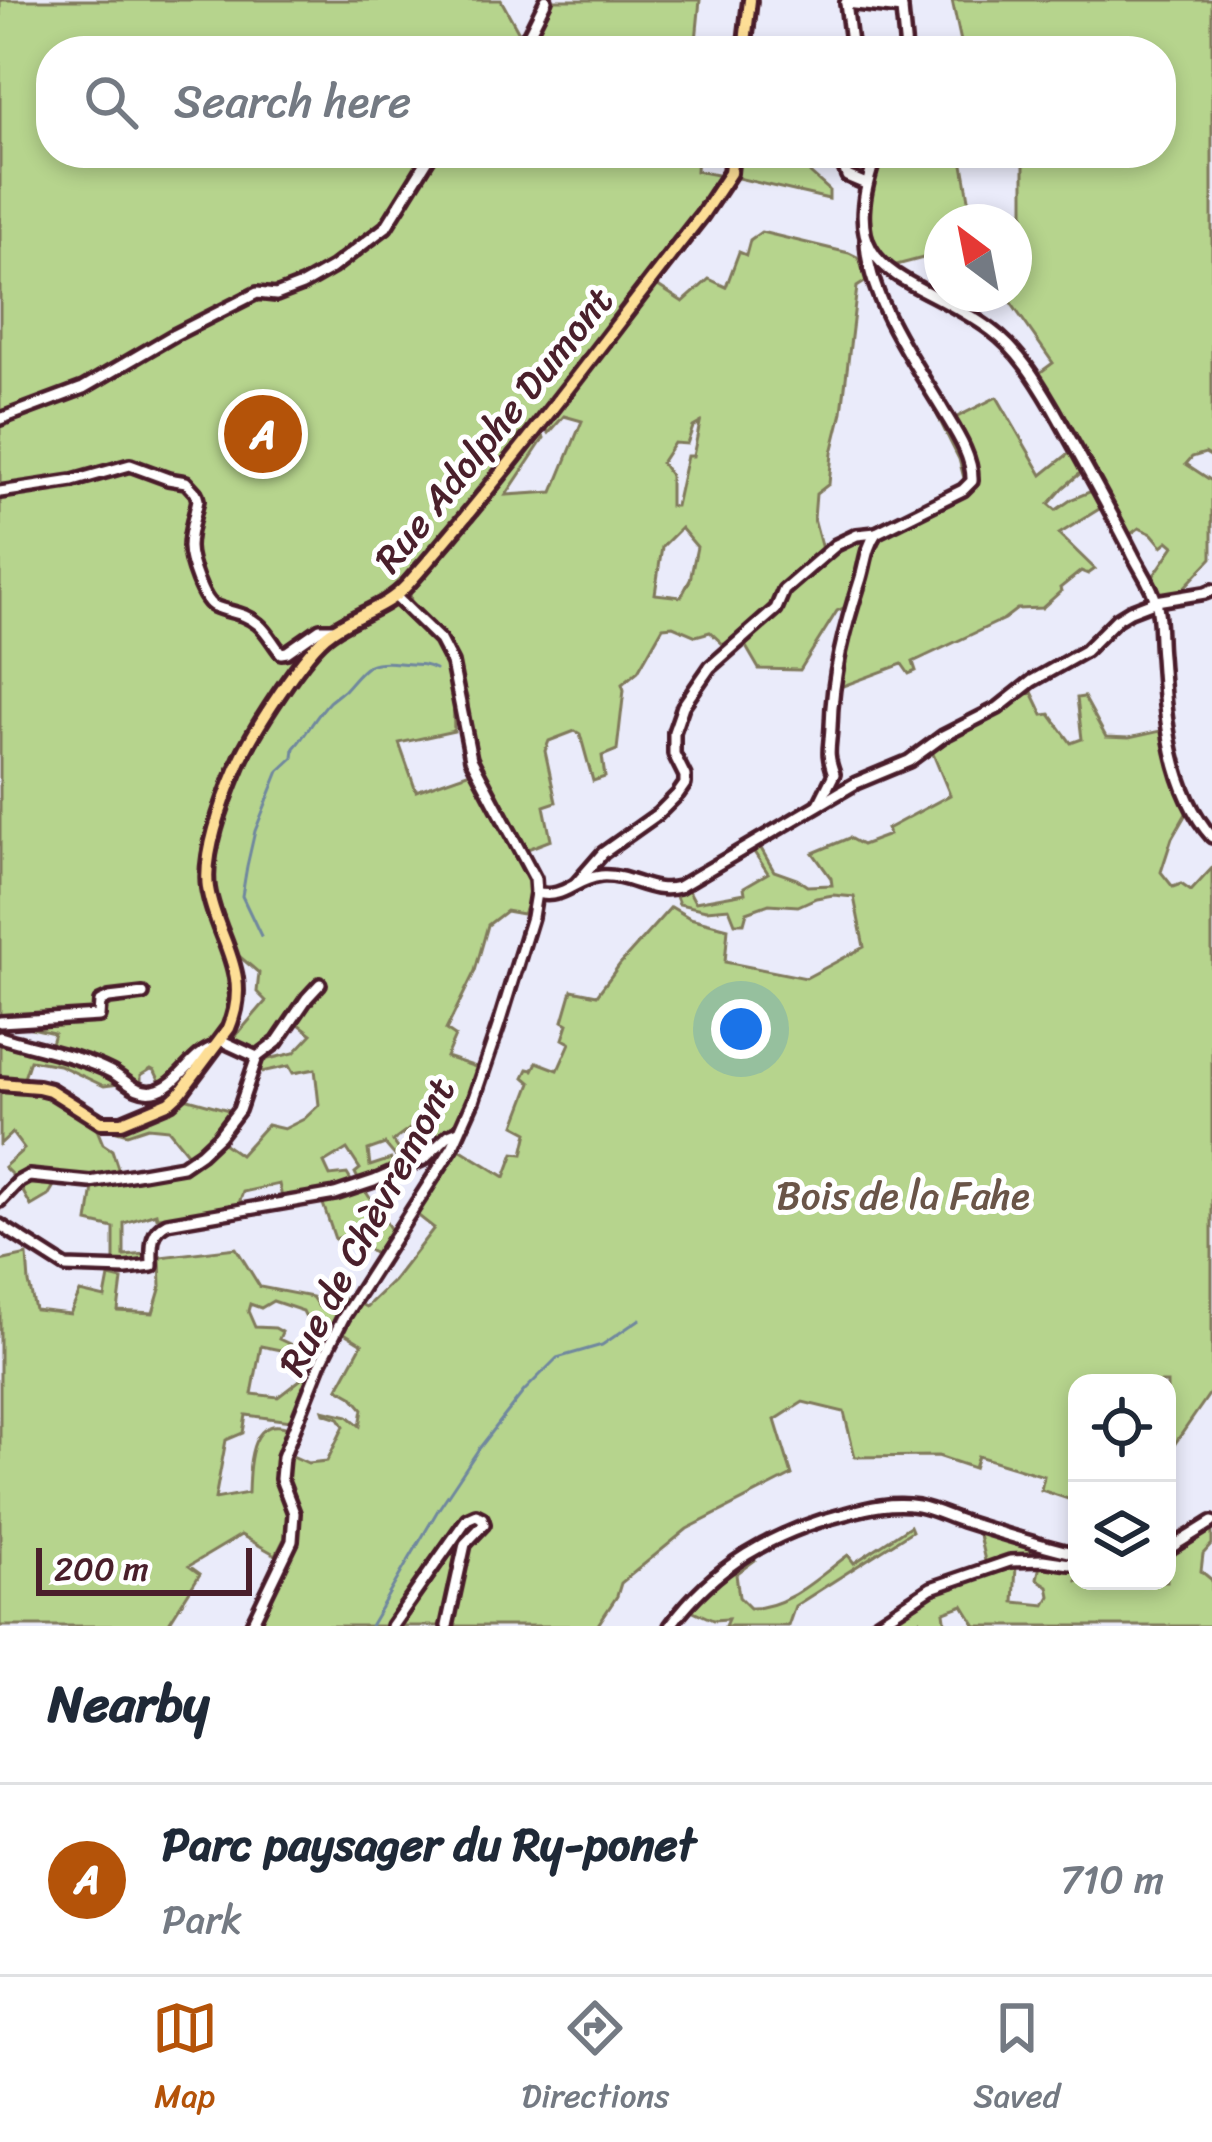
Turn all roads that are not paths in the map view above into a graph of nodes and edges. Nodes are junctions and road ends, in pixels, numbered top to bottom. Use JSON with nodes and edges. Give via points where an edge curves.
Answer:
{"nodes":[{"id":1,"x":546,"y":0,"type":"edge"},
{"id":2,"x":750,"y":0,"type":"edge"},
{"id":3,"x":844,"y":2,"type":"edge"},
{"id":4,"x":902,"y":5,"type":"edge"},
{"id":5,"x":527,"y":36,"type":"edge"},
{"id":6,"x":746,"y":36,"type":"edge"},
{"id":7,"x":850,"y":36,"type":"edge"},
{"id":8,"x":905,"y":36,"type":"edge"},
{"id":9,"x":423,"y":168,"type":"edge"},
{"id":10,"x":730,"y":168,"type":"edge"},
{"id":11,"x":844,"y":168,"type":"edge"},
{"id":12,"x":872,"y":168,"type":"edge"},
{"id":13,"x":866,"y":184,"type":"junction"},
{"id":14,"x":866,"y":241,"type":"junction"},
{"id":15,"x":884,"y":268,"type":"junction"},
{"id":16,"x":872,"y":276,"type":"junction"},
{"id":17,"x":0,"y":419,"type":"edge"},
{"id":18,"x":0,"y":492,"type":"edge"},
{"id":19,"x":876,"y":533,"type":"junction"},
{"id":20,"x":1210,"y":592,"type":"edge"},
{"id":21,"x":396,"y":597,"type":"junction"},
{"id":22,"x":1156,"y":601,"type":"junction"},
{"id":23,"x":334,"y":629,"type":"junction"},
{"id":24,"x":834,"y":774,"type":"junction"},
{"id":25,"x":856,"y":783,"type":"junction"},
{"id":26,"x":817,"y":808,"type":"junction"},
{"id":27,"x":1212,"y":837,"type":"edge"},
{"id":28,"x":576,"y":884,"type":"junction"},
{"id":29,"x":536,"y":893,"type":"junction"},
{"id":30,"x":320,"y":984,"type":"dead end"},
{"id":31,"x":143,"y":994,"type":"dead end"},
{"id":32,"x":0,"y":1022,"type":"edge"},
{"id":33,"x":0,"y":1037,"type":"edge"},
{"id":34,"x":218,"y":1043,"type":"junction"},
{"id":35,"x":256,"y":1057,"type":"junction"},
{"id":36,"x":0,"y":1084,"type":"edge"},
{"id":37,"x":460,"y":1131,"type":"junction"},
{"id":38,"x":0,"y":1201,"type":"edge"},
{"id":39,"x":0,"y":1225,"type":"edge"},
{"id":40,"x":1212,"y":1522,"type":"edge"},
{"id":41,"x":1176,"y":1544,"type":"edge"},
{"id":42,"x":1068,"y":1554,"type":"edge"},
{"id":43,"x":1068,"y":1564,"type":"edge"},
{"id":44,"x":251,"y":1626,"type":"edge"},
{"id":45,"x":392,"y":1626,"type":"edge"},
{"id":46,"x":447,"y":1626,"type":"edge"},
{"id":47,"x":670,"y":1626,"type":"edge"},
{"id":48,"x":873,"y":1626,"type":"edge"}],
"edges":[{"from":1,"to":5,"type":"street"},
{"from":2,"to":6,"type":"main road"},
{"from":3,"to":4,"type":"street"},
{"from":3,"to":7,"type":"street"},
{"from":4,"to":8,"type":"street"},
{"from":9,"to":17,"type":"street","via":[[386,227],[332,268],[276,295],[257,293],[83,388]]},
{"from":10,"to":21,"type":"main road","name":"Rue Adolphe Dumont","via":[[656,276]]},
{"from":11,"to":13,"type":"street"},
{"from":12,"to":13,"type":"street"},
{"from":13,"to":14,"type":"street"},
{"from":14,"to":15,"type":"street"},
{"from":14,"to":16,"type":"street"},
{"from":15,"to":16,"type":"street"},
{"from":15,"to":22,"type":"street","via":[[991,330],[1021,357]]},
{"from":16,"to":19,"type":"street","via":[[972,468],[963,490]]},
{"from":18,"to":23,"type":"street","via":[[130,465],[187,482],[198,500],[190,556],[206,601],[250,618],[281,653]]},
{"from":19,"to":24,"type":"street","via":[[832,688],[827,755]]},
{"from":19,"to":28,"type":"street","via":[[836,545],[710,667],[674,732],[685,784]]},
{"from":20,"to":22,"type":"street"},
{"from":21,"to":23,"type":"main road","name":"Rue Adolphe Dumont"},
{"from":21,"to":29,"type":"street","via":[[447,650],[471,759]]},
{"from":22,"to":25,"type":"street","via":[[1117,619],[1085,651],[998,708]]},
{"from":22,"to":27,"type":"street","via":[[1180,781]]},
{"from":23,"to":34,"type":"main road","name":"Rue Adolphe Dumont","via":[[308,654],[249,744],[215,832],[207,885],[237,986],[235,1016]]},
{"from":24,"to":25,"type":"street"},
{"from":24,"to":26,"type":"street"},
{"from":25,"to":26,"type":"street"},
{"from":26,"to":28,"type":"street","via":[[679,887],[662,891],[620,876]]},
{"from":28,"to":29,"type":"street","via":[[555,896]]},
{"from":29,"to":37,"type":"street","name":"Rue de Chèvremont"},
{"from":30,"to":35,"type":"street"},
{"from":31,"to":32,"type":"street","via":[[100,1001],[99,1016]]},
{"from":33,"to":34,"type":"street","via":[[109,1071],[140,1091],[167,1086]]},
{"from":34,"to":35,"type":"street"},
{"from":34,"to":36,"type":"main road","name":"Rue Adolphe Dumont","via":[[170,1102],[122,1122],[100,1122],[50,1090]]},
{"from":35,"to":38,"type":"street","via":[[239,1110],[182,1166],[75,1182],[28,1176]]},
{"from":37,"to":39,"type":"street","via":[[424,1159],[335,1194],[167,1223],[153,1235],[152,1266],[66,1267]]},
{"from":37,"to":44,"type":"street","name":"Rue de Chèvremont","via":[[320,1364],[280,1469],[294,1513],[292,1541]]},
{"from":40,"to":41,"type":"street"},
{"from":42,"to":47,"type":"street","via":[[919,1506],[877,1505],[778,1536],[725,1569]]},
{"from":43,"to":48,"type":"street","via":[[1010,1561],[931,1588]]},
{"from":45,"to":46,"type":"street","via":[[476,1515],[484,1524],[465,1544]]}]}
